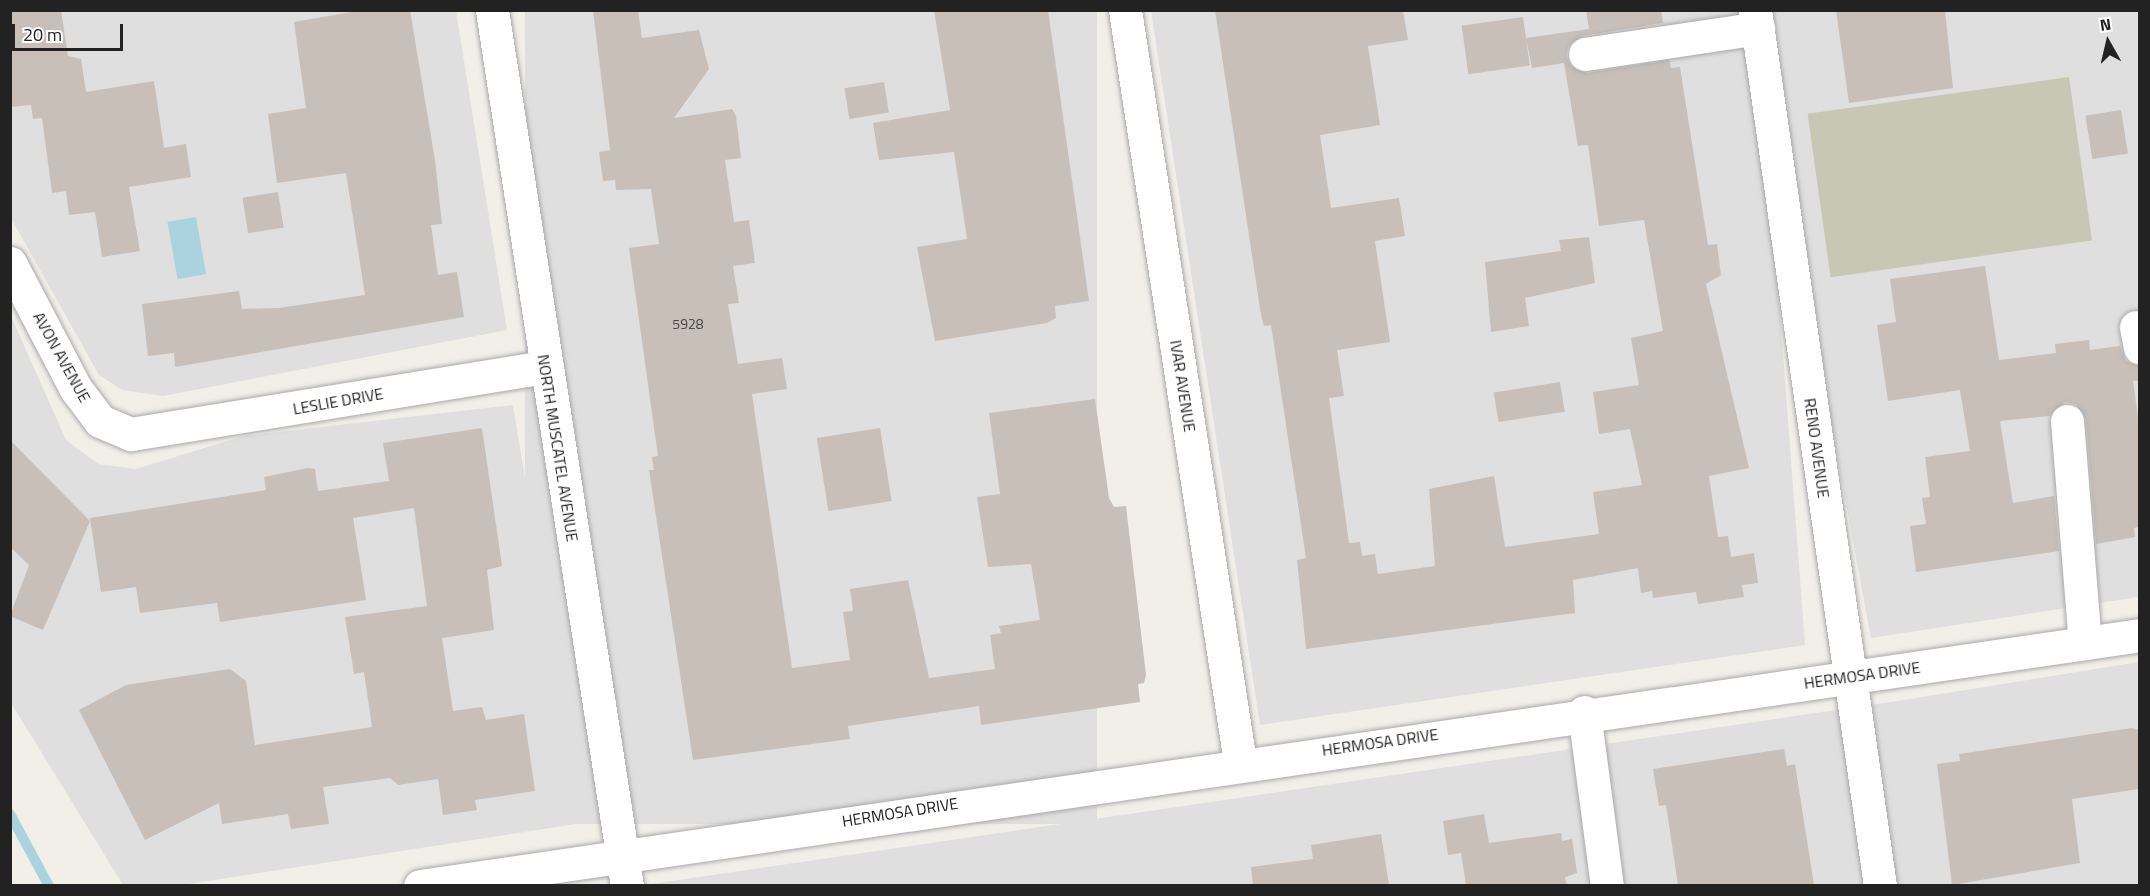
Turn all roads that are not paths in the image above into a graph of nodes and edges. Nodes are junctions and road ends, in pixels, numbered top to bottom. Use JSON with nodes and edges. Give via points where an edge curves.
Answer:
{"nodes":[{"id":1,"x":492,"y":10,"type":"edge"},
{"id":2,"x":1125,"y":10,"type":"edge"},
{"id":3,"x":1757,"y":19,"type":"edge"},
{"id":4,"x":1585,"y":54,"type":"dead end"},
{"id":5,"x":10,"y":262,"type":"edge"},
{"id":6,"x":545,"y":367,"type":"junction"},
{"id":7,"x":2067,"y":421,"type":"dead end"},
{"id":8,"x":130,"y":434,"type":"joint"},
{"id":9,"x":2139,"y":635,"type":"edge"},
{"id":10,"x":2085,"y":643,"type":"junction"},
{"id":11,"x":1849,"y":677,"type":"junction"},
{"id":12,"x":1584,"y":712,"type":"junction"},
{"id":13,"x":1240,"y":762,"type":"junction"},
{"id":14,"x":625,"y":870,"type":"edge"},
{"id":15,"x":420,"y":885,"type":"edge"},
{"id":16,"x":1607,"y":885,"type":"edge"},
{"id":17,"x":1880,"y":885,"type":"edge"}],
"edges":[{"from":1,"to":6,"type":"street","name":"NORTH MUSCATEL AVENUE"},
{"from":2,"to":13,"type":"street","name":"IVAR AVENUE"},
{"from":3,"to":4,"type":"street"},
{"from":3,"to":11,"type":"street","name":"RENO AVENUE"},
{"from":5,"to":8,"type":"street","name":"AVON AVENUE","via":[[76,389],[100,421]]},
{"from":6,"to":8,"type":"street","name":"LESLIE DRIVE"},
{"from":6,"to":14,"type":"street","name":"NORTH MUSCATEL AVENUE"},
{"from":7,"to":10,"type":"street"},
{"from":9,"to":10,"type":"street","name":"HERMOSA DRIVE"},
{"from":10,"to":11,"type":"street","name":"HERMOSA DRIVE"},
{"from":11,"to":12,"type":"street","name":"HERMOSA DRIVE"},
{"from":11,"to":17,"type":"street","name":"RENO AVENUE"},
{"from":12,"to":13,"type":"street","name":"HERMOSA DRIVE"},
{"from":12,"to":16,"type":"street"},
{"from":13,"to":14,"type":"street","name":"HERMOSA DRIVE"},
{"from":14,"to":15,"type":"street","name":"HERMOSA DRIVE"}]}
